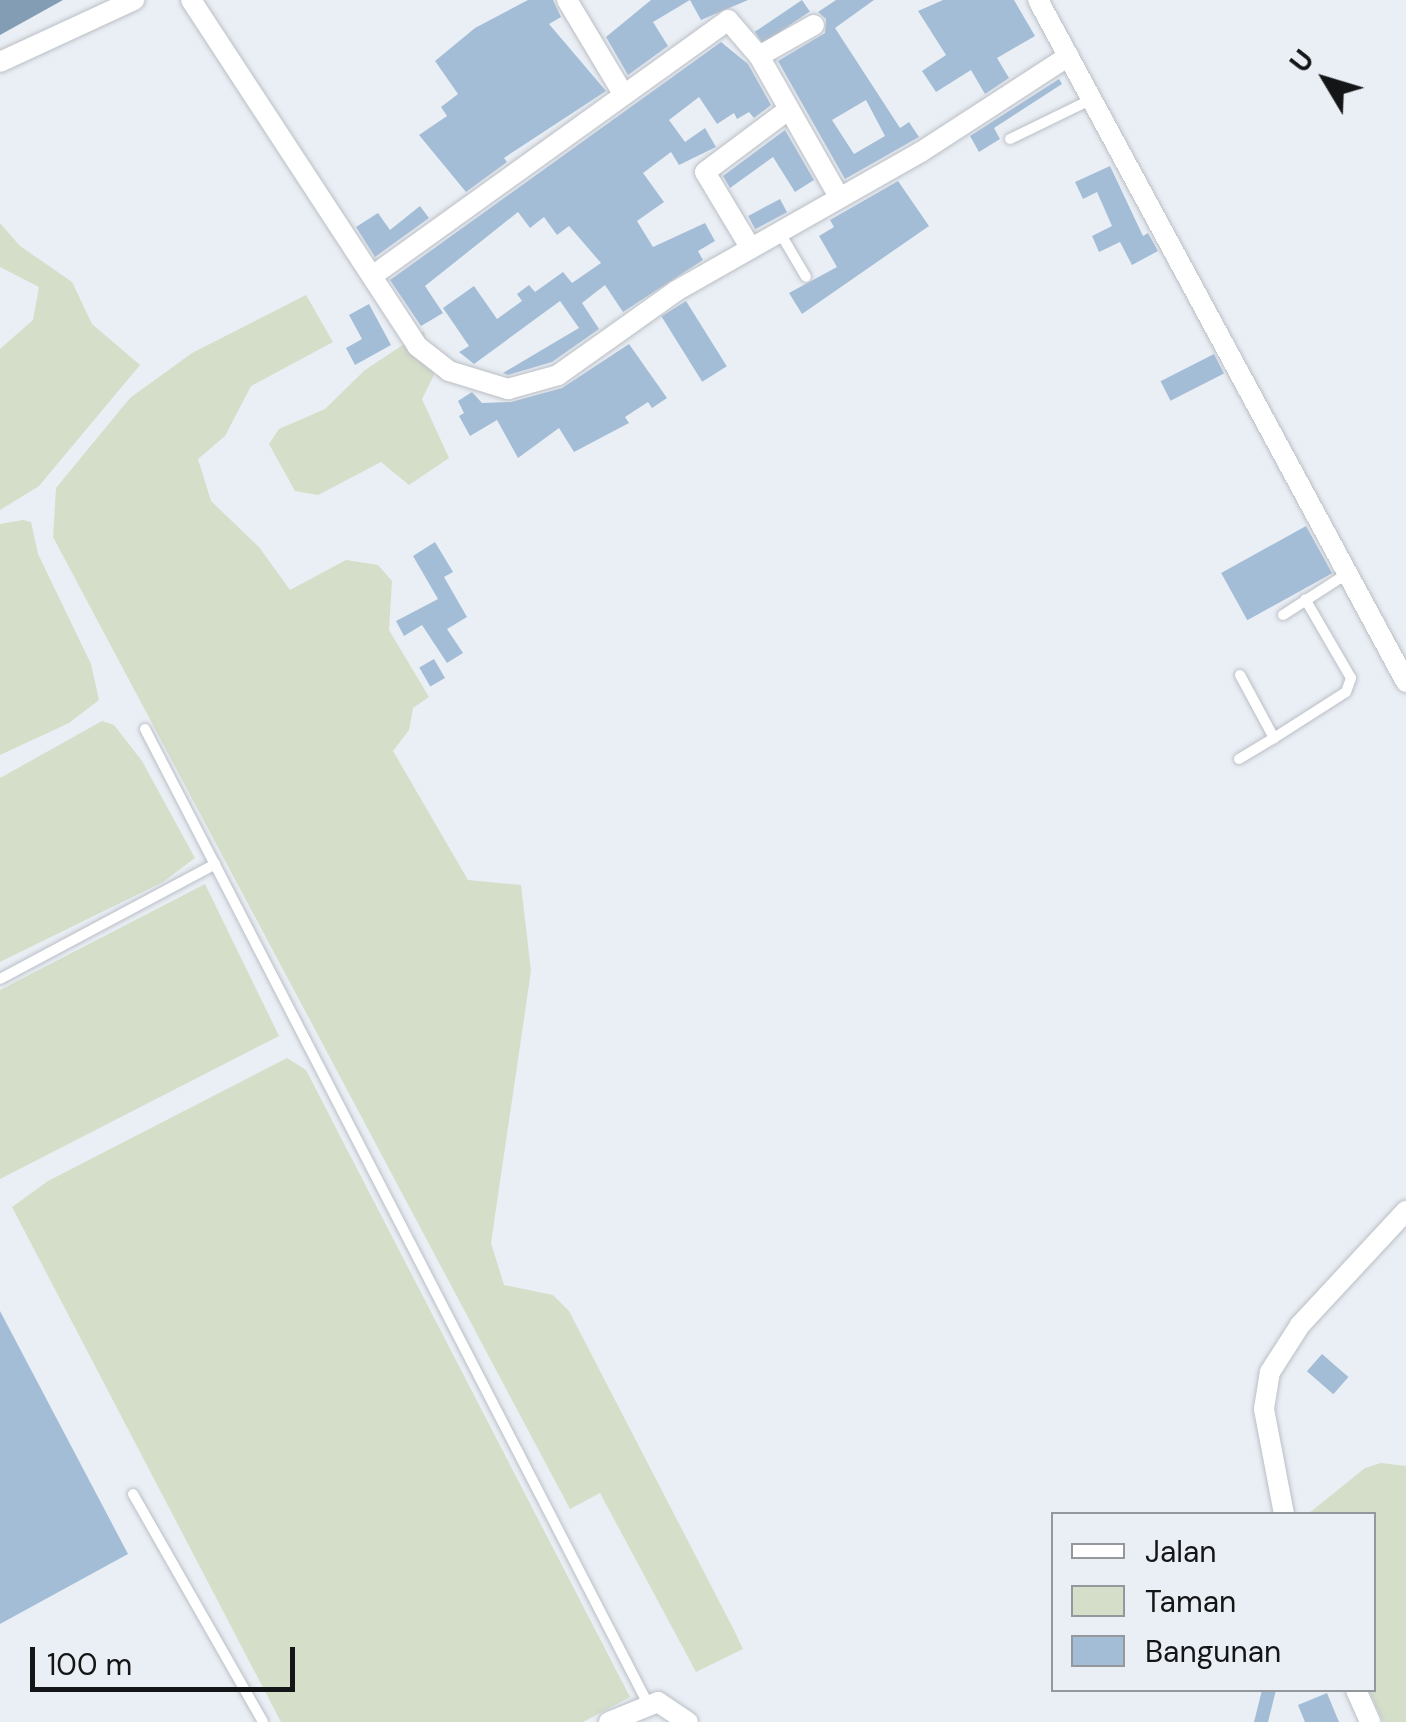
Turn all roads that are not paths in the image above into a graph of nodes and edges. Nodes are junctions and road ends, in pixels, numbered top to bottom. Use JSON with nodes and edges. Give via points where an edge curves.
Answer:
{"nodes":[{"id":1,"x":134,"y":0,"type":"edge"},
{"id":2,"x":190,"y":0,"type":"edge"},
{"id":3,"x":566,"y":0,"type":"edge"},
{"id":4,"x":1038,"y":0,"type":"edge"},
{"id":5,"x":814,"y":25,"type":"dead end"},
{"id":6,"x":759,"y":56,"type":"junction"},
{"id":7,"x":1069,"y":56,"type":"junction"},
{"id":8,"x":0,"y":62,"type":"edge"},
{"id":9,"x":622,"y":92,"type":"junction"},
{"id":10,"x":1093,"y":98,"type":"junction"},
{"id":11,"x":788,"y":110,"type":"junction"},
{"id":12,"x":1010,"y":138,"type":"dead end"},
{"id":13,"x":839,"y":197,"type":"junction"},
{"id":14,"x":779,"y":230,"type":"junction"},
{"id":15,"x":750,"y":247,"type":"junction"},
{"id":16,"x":375,"y":274,"type":"junction"},
{"id":17,"x":806,"y":277,"type":"dead end"},
{"id":18,"x":1348,"y":573,"type":"junction"},
{"id":19,"x":1305,"y":599,"type":"junction"},
{"id":20,"x":1282,"y":615,"type":"dead end"},
{"id":21,"x":1240,"y":676,"type":"dead end"},
{"id":22,"x":1406,"y":682,"type":"edge"},
{"id":23,"x":145,"y":729,"type":"dead end"},
{"id":24,"x":1274,"y":738,"type":"junction"},
{"id":25,"x":1239,"y":759,"type":"dead end"},
{"id":26,"x":215,"y":864,"type":"junction"},
{"id":27,"x":0,"y":979,"type":"edge"},
{"id":28,"x":1406,"y":1211,"type":"edge"},
{"id":29,"x":133,"y":1494,"type":"dead end"},
{"id":30,"x":1284,"y":1512,"type":"edge"},
{"id":31,"x":1357,"y":1692,"type":"edge"},
{"id":32,"x":648,"y":1704,"type":"junction"},
{"id":33,"x":262,"y":1722,"type":"edge"},
{"id":34,"x":609,"y":1722,"type":"edge"},
{"id":35,"x":688,"y":1722,"type":"edge"},
{"id":36,"x":1370,"y":1722,"type":"edge"}],
"edges":[{"from":1,"to":8,"type":"street"},
{"from":2,"to":16,"type":"street","via":[[360,267]]},
{"from":3,"to":9,"type":"street"},
{"from":4,"to":7,"type":"street"},
{"from":5,"to":6,"type":"street"},
{"from":6,"to":9,"type":"street","via":[[728,20]]},
{"from":6,"to":11,"type":"street"},
{"from":7,"to":10,"type":"street"},
{"from":7,"to":13,"type":"street"},
{"from":9,"to":16,"type":"street"},
{"from":10,"to":12,"type":"lane"},
{"from":10,"to":18,"type":"street"},
{"from":11,"to":13,"type":"street"},
{"from":11,"to":15,"type":"street","via":[[706,172]]},
{"from":13,"to":14,"type":"street"},
{"from":14,"to":15,"type":"street"},
{"from":14,"to":17,"type":"lane"},
{"from":15,"to":16,"type":"street","via":[[558,375],[508,388],[482,384],[429,358]]},
{"from":18,"to":19,"type":"lane"},
{"from":18,"to":22,"type":"street"},
{"from":19,"to":20,"type":"lane"},
{"from":19,"to":24,"type":"lane","via":[[1351,678],[1349,687]]},
{"from":21,"to":24,"type":"lane"},
{"from":23,"to":26,"type":"lane"},
{"from":24,"to":25,"type":"lane"},
{"from":26,"to":27,"type":"lane"},
{"from":26,"to":32,"type":"lane"},
{"from":28,"to":30,"type":"street","via":[[1300,1325],[1270,1372],[1264,1409]]},
{"from":29,"to":33,"type":"lane"},
{"from":31,"to":36,"type":"street"},
{"from":32,"to":34,"type":"street"},
{"from":32,"to":35,"type":"street","via":[[666,1702]]}]}
